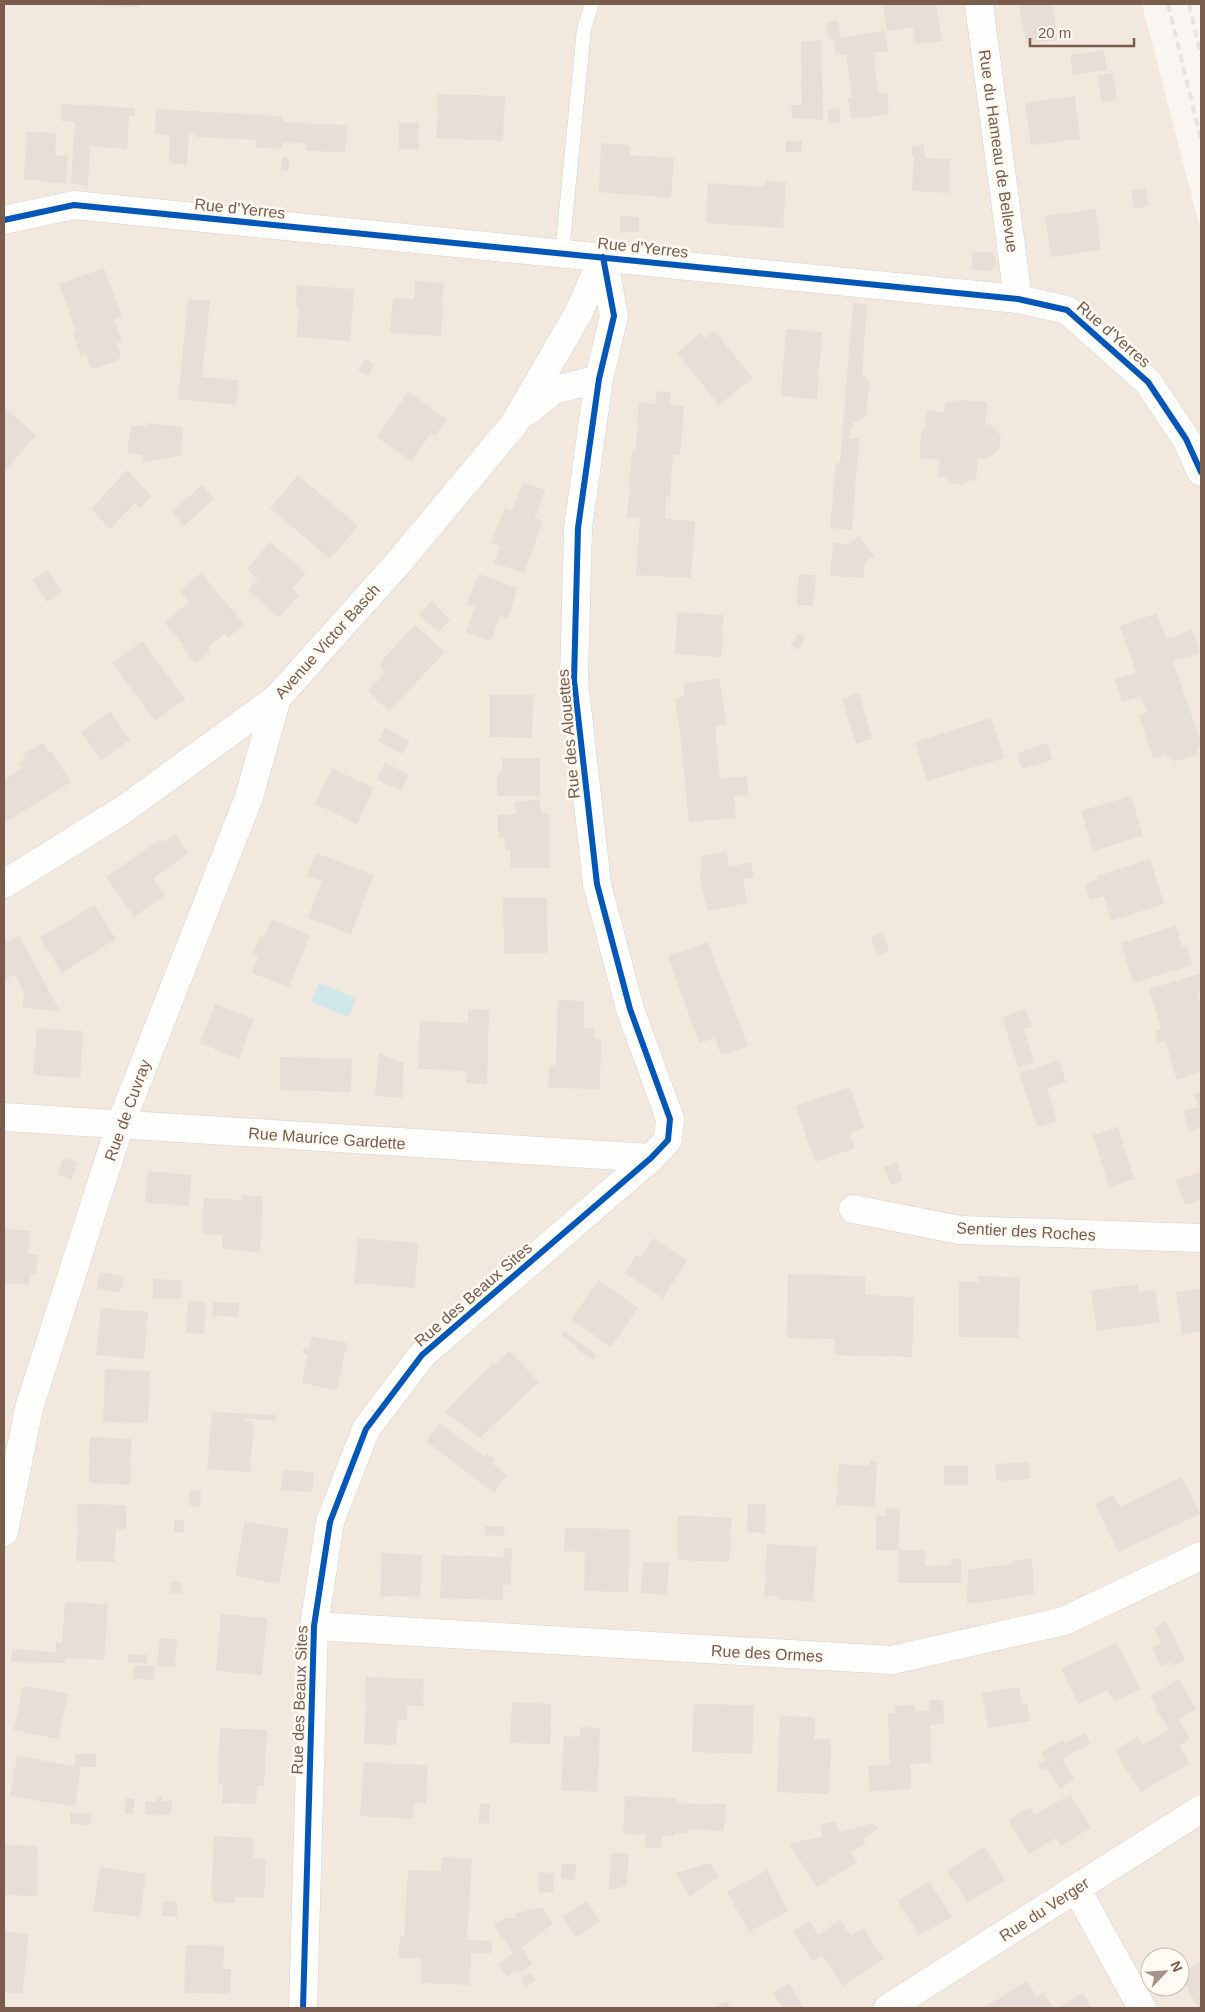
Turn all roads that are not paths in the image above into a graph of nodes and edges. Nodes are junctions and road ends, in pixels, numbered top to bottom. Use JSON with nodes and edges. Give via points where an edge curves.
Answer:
{"nodes":[{"id":1,"x":592,"y":4,"type":"edge"},
{"id":2,"x":979,"y":4,"type":"edge"},
{"id":3,"x":4,"y":220,"type":"edge"},
{"id":4,"x":562,"y":253,"type":"junction"},
{"id":5,"x":603,"y":257,"type":"junction"},
{"id":6,"x":1018,"y":299,"type":"junction"},
{"id":7,"x":599,"y":379,"type":"junction"},
{"id":8,"x":514,"y":424,"type":"junction"},
{"id":9,"x":1201,"y":472,"type":"edge"},
{"id":10,"x":277,"y":698,"type":"junction"},
{"id":11,"x":4,"y":884,"type":"edge"},
{"id":12,"x":4,"y":1117,"type":"edge"},
{"id":13,"x":120,"y":1125,"type":"junction"},
{"id":14,"x":660,"y":1149,"type":"junction"},
{"id":15,"x":853,"y":1209,"type":"dead end"},
{"id":16,"x":1201,"y":1238,"type":"edge"},
{"id":17,"x":4,"y":1532,"type":"edge"},
{"id":18,"x":1201,"y":1556,"type":"edge"},
{"id":19,"x":314,"y":1626,"type":"junction"},
{"id":20,"x":1201,"y":1809,"type":"edge"},
{"id":21,"x":1076,"y":1888,"type":"junction"},
{"id":22,"x":303,"y":2008,"type":"edge"},
{"id":23,"x":888,"y":2008,"type":"edge"},
{"id":24,"x":1142,"y":2008,"type":"edge"}],
"edges":[{"from":1,"to":4,"type":"lane","via":[[584,29]]},
{"from":2,"to":6,"type":"street","name":"Rue du Hameau de Bellevue"},
{"from":3,"to":4,"type":"street","name":"Rue d'Yerres","via":[[74,204]]},
{"from":4,"to":5,"type":"street","name":"Rue d'Yerres"},
{"from":5,"to":6,"type":"street","name":"Rue d'Yerres"},
{"from":5,"to":7,"type":"street","name":"Rue des Alouettes","via":[[614,316]]},
{"from":5,"to":8,"type":"street","name":"Avenue Victor Basch","via":[[579,312]]},
{"from":6,"to":9,"type":"street","name":"Rue d'Yerres","via":[[1067,310],[1148,382],[1186,439]]},
{"from":7,"to":8,"type":"street","name":"Avenue Victor Basch","via":[[553,390]]},
{"from":7,"to":14,"type":"street","name":"Rue des Alouettes","via":[[578,528],[574,680],[597,884],[630,1009],[670,1120]]},
{"from":8,"to":10,"type":"street","name":"Avenue Victor Basch","via":[[399,562]]},
{"from":10,"to":11,"type":"street","name":"Avenue Victor Basch","via":[[124,810]]},
{"from":10,"to":13,"type":"street","name":"Rue de Cuvray","via":[[249,797]]},
{"from":12,"to":13,"type":"street","name":"Rue Maurice Gardette"},
{"from":13,"to":14,"type":"street","name":"Rue Maurice Gardette"},
{"from":13,"to":17,"type":"street","name":"Rue de Cuvray","via":[[29,1408]]},
{"from":14,"to":19,"type":"street","name":"Rue des Beaux Sites","via":[[422,1355],[366,1429],[330,1522]]},
{"from":15,"to":16,"type":"street","name":"Sentier des Roches","via":[[960,1230]]},
{"from":18,"to":19,"type":"street","name":"Rue des Ormes","via":[[1064,1621],[892,1660]]},
{"from":19,"to":22,"type":"street","name":"Rue des Beaux Sites"},
{"from":20,"to":21,"type":"street","name":"Rue du Verger"},
{"from":21,"to":23,"type":"street","name":"Rue du Verger"},
{"from":21,"to":24,"type":"street"}]}
